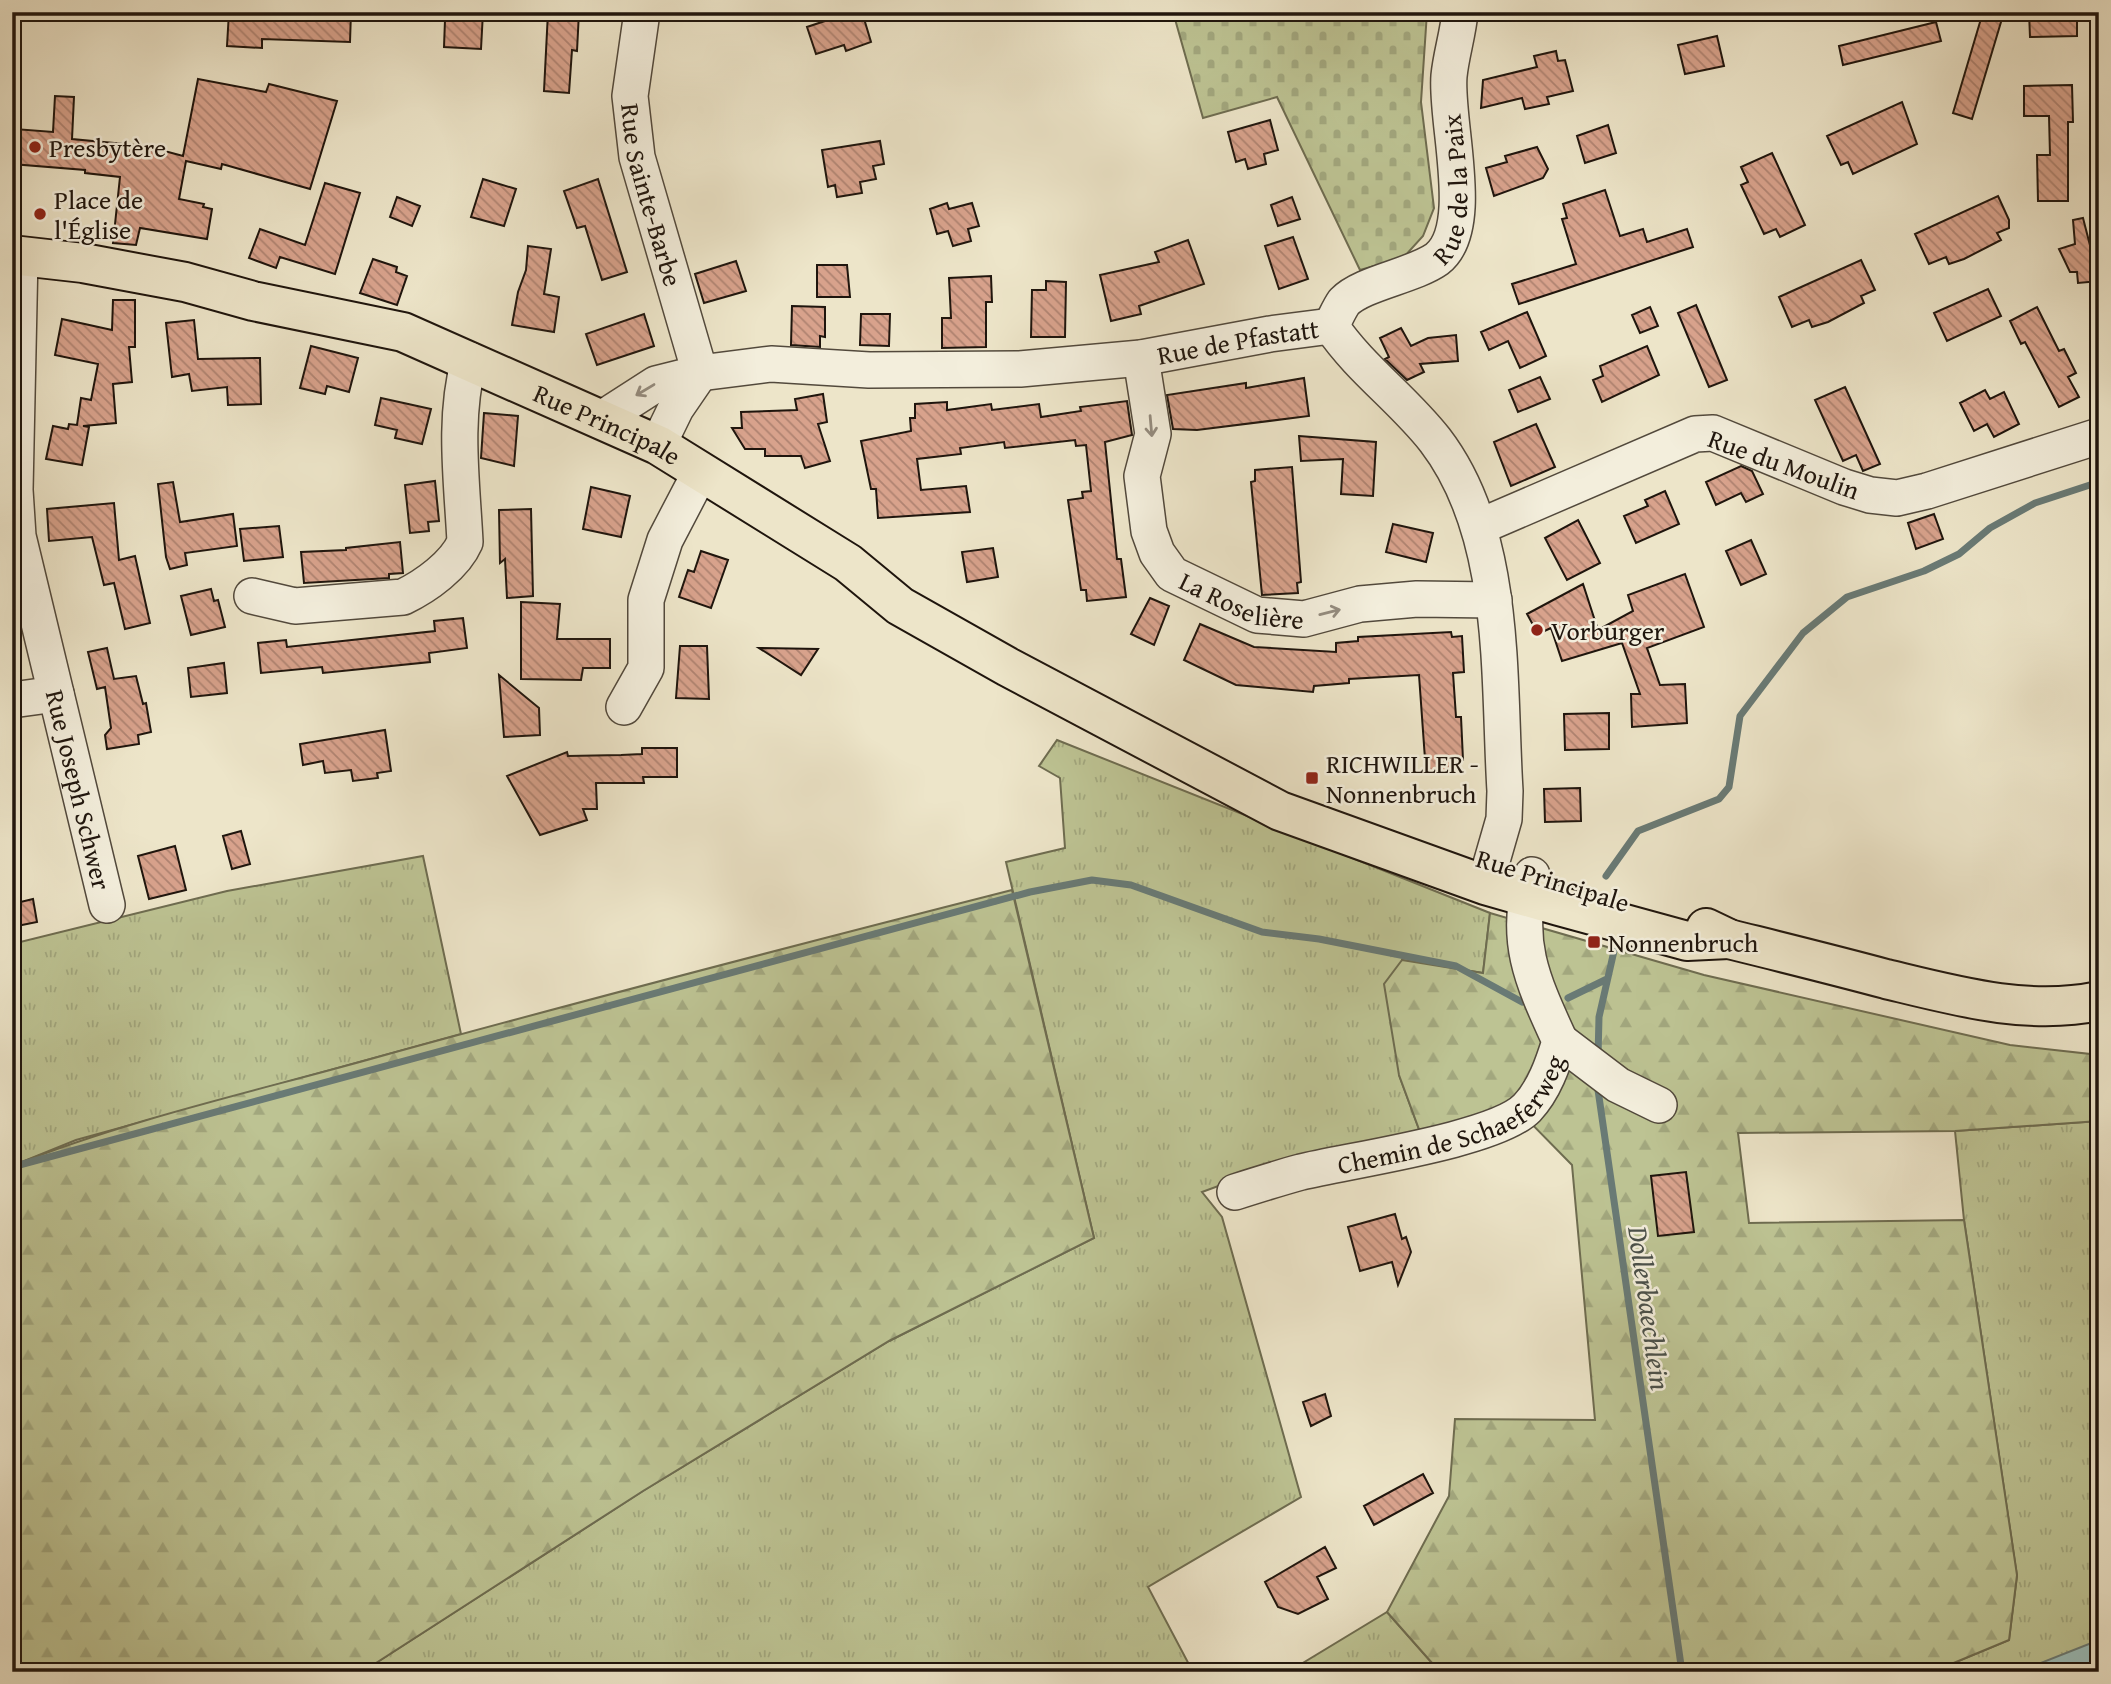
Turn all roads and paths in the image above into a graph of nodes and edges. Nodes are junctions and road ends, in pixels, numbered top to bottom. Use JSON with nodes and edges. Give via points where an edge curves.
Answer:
{"nodes":[{"id":1,"x":642,"y":12,"type":"edge"},
{"id":2,"x":1461,"y":17,"type":"edge"},
{"id":3,"x":16,"y":256,"type":"edge"},
{"id":4,"x":1331,"y":326,"type":"junction"},
{"id":5,"x":1141,"y":358,"type":"junction"},
{"id":6,"x":469,"y":360,"type":"junction"},
{"id":7,"x":700,"y":373,"type":"junction"},
{"id":8,"x":600,"y":420,"type":"junction"},
{"id":9,"x":2099,"y":436,"type":"edge"},
{"id":10,"x":659,"y":445,"type":"junction"},
{"id":11,"x":701,"y":471,"type":"junction"},
{"id":12,"x":1479,"y":527,"type":"junction"},
{"id":13,"x":252,"y":596,"type":"dead end"},
{"id":14,"x":1494,"y":600,"type":"junction"},
{"id":15,"x":12,"y":679,"type":"edge"},
{"id":16,"x":53,"y":684,"type":"junction"},
{"id":17,"x":12,"y":700,"type":"edge"},
{"id":18,"x":624,"y":708,"type":"dead end"},
{"id":19,"x":1489,"y":874,"type":"junction"},
{"id":20,"x":1529,"y":886,"type":"junction"},
{"id":21,"x":107,"y":905,"type":"dead end"},
{"id":22,"x":2091,"y":1006,"type":"edge"},
{"id":23,"x":1574,"y":1051,"type":"junction"},
{"id":24,"x":1659,"y":1105,"type":"dead end"},
{"id":25,"x":1235,"y":1192,"type":"dead end"}],
"edges":[{"from":1,"to":7,"type":"street","name":"Rue Sainte-Barbe","via":[[630,96],[637,157]]},
{"from":2,"to":4,"type":"street","name":"Rue de la Paix","via":[[1449,75],[1458,211],[1451,238],[1439,257],[1425,266],[1345,301]]},
{"from":3,"to":6,"type":"main road","name":"Rue Principale","via":[[185,282],[403,332]]},
{"from":3,"to":16,"type":"street","name":"Rue Joseph Schwer","via":[[18,536]]},
{"from":4,"to":5,"type":"street","name":"Rue de Pfastatt"},
{"from":4,"to":12,"type":"street","name":"Rue de Pfastatt","via":[[1357,360],[1435,440]]},
{"from":5,"to":7,"type":"street","name":"Rue de Pfastatt","via":[[1020,369],[869,370],[771,363]]},
{"from":5,"to":14,"type":"street","name":"La Roselière","one_way":true,"via":[[1153,434],[1142,477],[1149,531],[1172,574],[1257,615],[1304,619],[1360,604]]},
{"from":6,"to":8,"type":"main road","name":"Rue Principale"},
{"from":6,"to":13,"type":"street","via":[[459,427],[465,542],[459,555],[403,597],[295,606]]},
{"from":7,"to":8,"type":"street","name":"Rue de Pfastatt","one_way":true,"via":[[656,384]]},
{"from":7,"to":10,"type":"street","via":[[676,408]]},
{"from":8,"to":10,"type":"main road","name":"Rue Principale"},
{"from":9,"to":12,"type":"street","name":"Rue du Moulin","via":[[1896,498],[1844,487],[1713,433],[1695,434]]},
{"from":10,"to":11,"type":"main road","name":"Rue Principale"},
{"from":11,"to":18,"type":"street","via":[[665,540],[646,600],[646,668]]},
{"from":11,"to":19,"type":"main road","name":"Rue Principale","via":[[848,563],[900,606],[1144,740]]},
{"from":12,"to":14,"type":"street","name":"Rue de Pfastatt"},
{"from":14,"to":19,"type":"street","name":"Rue de Pfastatt","via":[[1505,792],[1504,819]]},
{"from":15,"to":16,"type":"street","name":"Rue Joseph Schwer"},
{"from":16,"to":17,"type":"street"},
{"from":16,"to":21,"type":"street","name":"Rue Joseph Schwer"},
{"from":19,"to":20,"type":"main road","name":"Rue Principale"},
{"from":20,"to":22,"type":"main road","name":"Rue Principale","via":[[1687,941],[1729,939],[1970,999],[2012,1005]]},
{"from":20,"to":23,"type":"street","name":"Chemin de Schaeferweg","via":[[1522,931],[1536,989]]},
{"from":23,"to":24,"type":"street","via":[[1618,1085]]},
{"from":23,"to":25,"type":"street","name":"Chemin de Schaeferweg","via":[[1551,1071],[1527,1108],[1505,1124]]}]}
